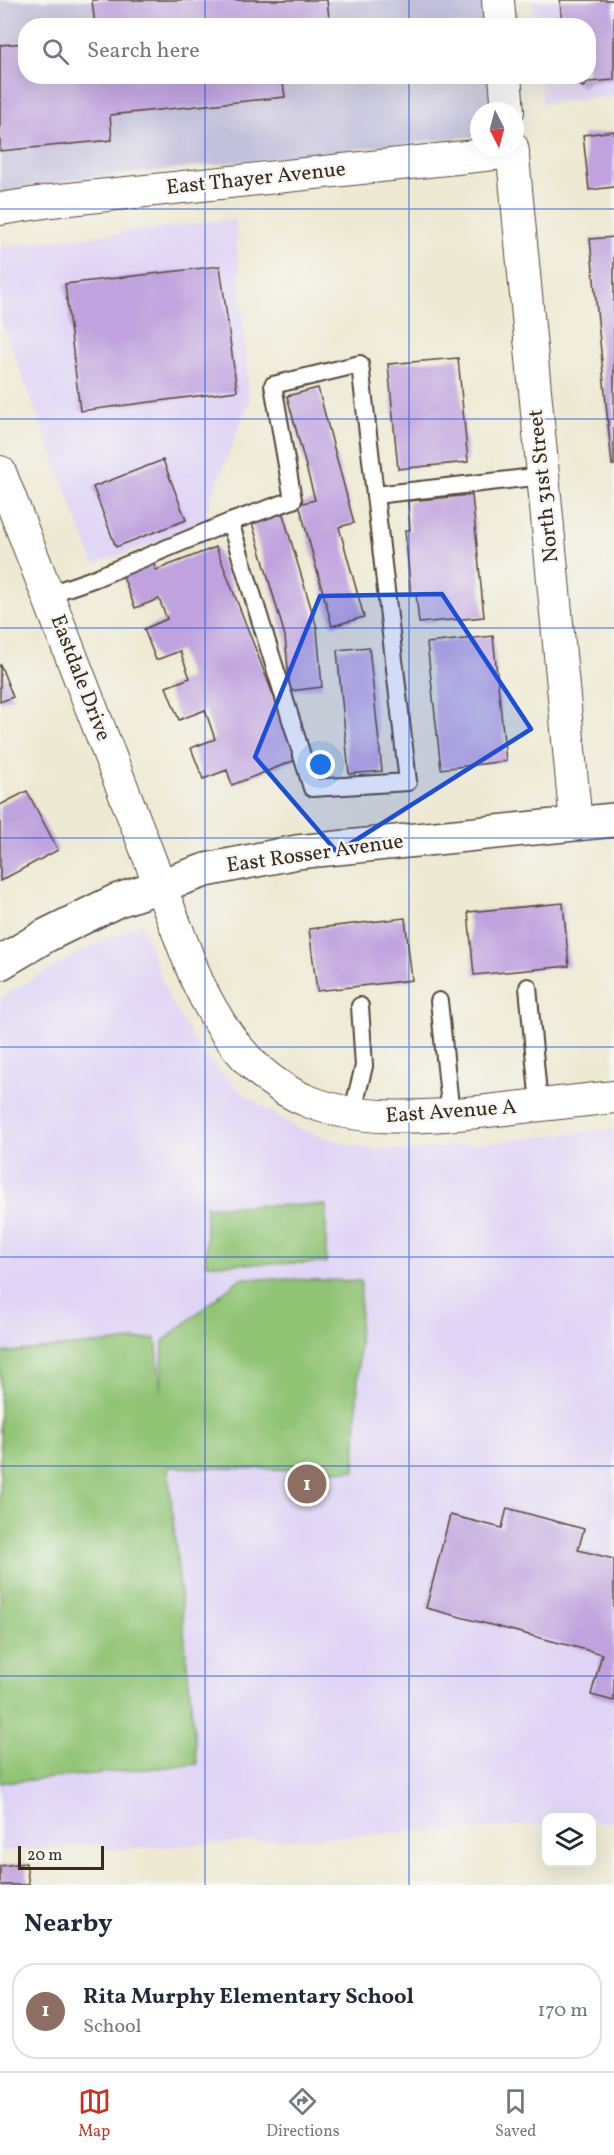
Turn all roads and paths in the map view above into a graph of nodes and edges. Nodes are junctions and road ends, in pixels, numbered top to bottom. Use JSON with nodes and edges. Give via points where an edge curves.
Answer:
{"nodes":[{"id":1,"x":498,"y":0,"type":"edge"},
{"id":2,"x":499,"y":18,"type":"edge"},
{"id":3,"x":506,"y":84,"type":"edge"},
{"id":4,"x":507,"y":102,"type":"edge"},
{"id":5,"x":470,"y":155,"type":"edge"},
{"id":6,"x":513,"y":156,"type":"edge"},
{"id":7,"x":0,"y":209,"type":"edge"},
{"id":8,"x":0,"y":472,"type":"edge"},
{"id":9,"x":543,"y":476,"type":"junction"},
{"id":10,"x":375,"y":495,"type":"junction"},
{"id":11,"x":230,"y":522,"type":"junction"},
{"id":12,"x":47,"y":595,"type":"junction"},
{"id":13,"x":614,"y":820,"type":"edge"},
{"id":14,"x":576,"y":824,"type":"junction"},
{"id":15,"x":159,"y":885,"type":"junction"},
{"id":16,"x":0,"y":963,"type":"edge"},
{"id":17,"x":528,"y":987,"type":"dead end"},
{"id":18,"x":439,"y":1000,"type":"dead end"},
{"id":19,"x":360,"y":1006,"type":"dead end"},
{"id":20,"x":614,"y":1097,"type":"edge"},
{"id":21,"x":539,"y":1105,"type":"junction"},
{"id":22,"x":352,"y":1114,"type":"junction"},
{"id":23,"x":451,"y":1114,"type":"junction"}],
"edges":[{"from":1,"to":2,"type":"street"},
{"from":3,"to":4,"type":"street"},
{"from":5,"to":7,"type":"street","name":"East Thayer Avenue"},
{"from":6,"to":9,"type":"street","name":"North 31st Street"},
{"from":8,"to":12,"type":"street","name":"Eastdale Drive"},
{"from":9,"to":10,"type":"lane"},
{"from":9,"to":14,"type":"street","name":"North 31st Street"},
{"from":10,"to":11,"type":"lane","via":[[360,364],[273,386],[292,500]]},
{"from":10,"to":11,"type":"lane","via":[[408,782],[312,788]]},
{"from":11,"to":12,"type":"lane"},
{"from":12,"to":15,"type":"street","name":"Eastdale Drive"},
{"from":13,"to":14,"type":"street","name":"East Rosser Avenue"},
{"from":14,"to":15,"type":"street","name":"East Rosser Avenue","via":[[297,852],[206,870]]},
{"from":15,"to":16,"type":"street","name":"East Rosser Avenue","via":[[80,918]]},
{"from":15,"to":22,"type":"street","name":"East Avenue A","via":[[197,981],[226,1035],[249,1062],[283,1089]]},
{"from":17,"to":21,"type":"lane"},
{"from":18,"to":23,"type":"lane"},
{"from":19,"to":22,"type":"lane","via":[[363,1066]]},
{"from":20,"to":21,"type":"street","name":"East Avenue A"},
{"from":21,"to":23,"type":"street","name":"East Avenue A"},
{"from":22,"to":23,"type":"street","name":"East Avenue A","via":[[388,1118]]}]}
